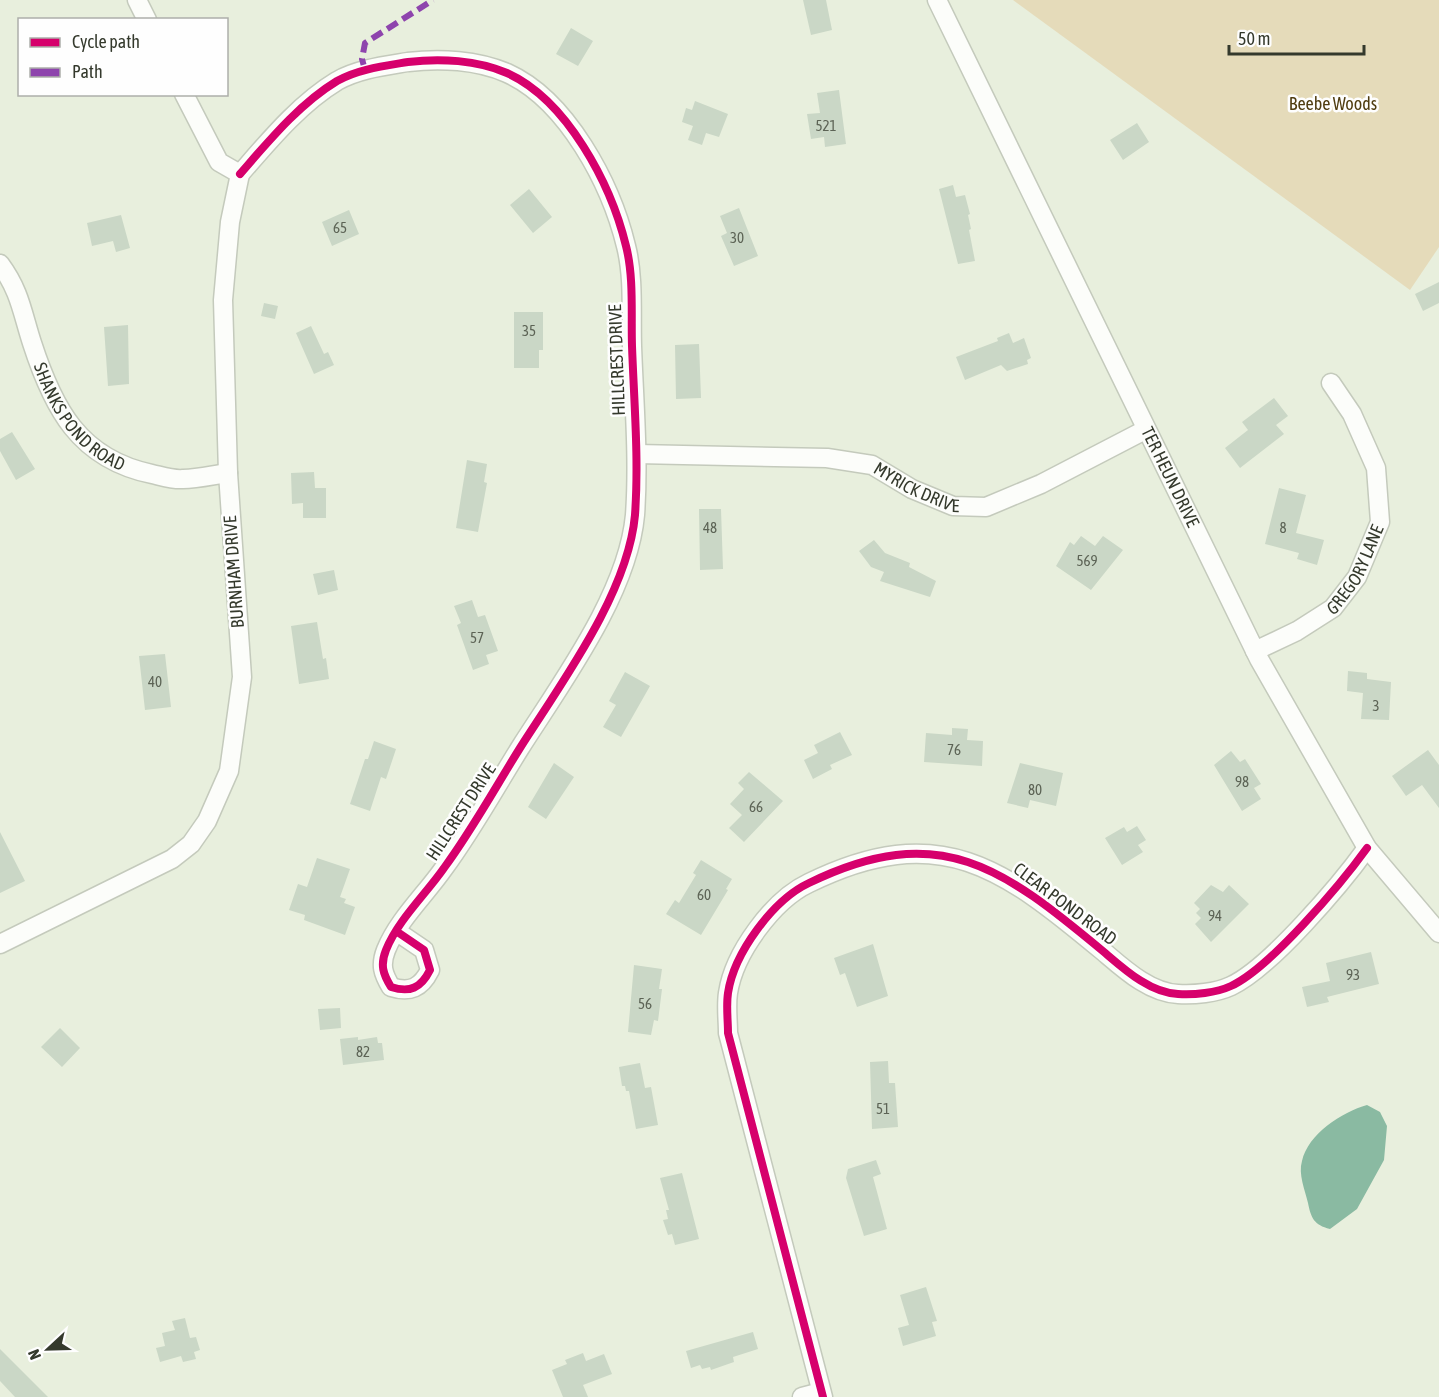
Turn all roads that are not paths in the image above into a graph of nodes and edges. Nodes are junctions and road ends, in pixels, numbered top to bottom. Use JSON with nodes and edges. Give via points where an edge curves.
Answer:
{"nodes":[{"id":1,"x":137,"y":0,"type":"edge"},
{"id":2,"x":937,"y":0,"type":"edge"},
{"id":3,"x":146,"y":18,"type":"edge"},
{"id":4,"x":185,"y":96,"type":"edge"},
{"id":5,"x":240,"y":174,"type":"junction"},
{"id":6,"x":0,"y":264,"type":"edge"},
{"id":7,"x":1331,"y":383,"type":"dead end"},
{"id":8,"x":1146,"y":430,"type":"junction"},
{"id":9,"x":637,"y":454,"type":"junction"},
{"id":10,"x":228,"y":473,"type":"junction"},
{"id":11,"x":1255,"y":651,"type":"junction"},
{"id":12,"x":1367,"y":848,"type":"junction"},
{"id":13,"x":396,"y":931,"type":"dead end"},
{"id":14,"x":1439,"y":933,"type":"edge"},
{"id":15,"x":0,"y":944,"type":"edge"},
{"id":16,"x":822,"y":1394,"type":"edge"},
{"id":17,"x":802,"y":1397,"type":"edge"}],
"edges":[{"from":1,"to":3,"type":"street"},
{"from":2,"to":8,"type":"street","name":"TER HEUN DRIVE"},
{"from":4,"to":5,"type":"street","via":[[219,162]]},
{"from":5,"to":9,"type":"street","name":"HILLCREST DRIVE","via":[[269,140],[328,88],[373,67],[420,61],[471,62],[509,74],[546,99],[585,147],[613,202],[627,249]]},
{"from":5,"to":10,"type":"street","name":"BURNHAM DRIVE","via":[[230,222],[223,300]]},
{"from":6,"to":10,"type":"street","name":"SHANKS POND ROAD","via":[[15,284],[57,406],[80,439],[136,470],[181,480]]},
{"from":7,"to":11,"type":"street","name":"GREGORY LANE","via":[[1352,414],[1376,468],[1380,522],[1357,577],[1333,608]]},
{"from":8,"to":9,"type":"street","name":"MYRICK DRIVE","via":[[987,507],[953,506],[912,489],[872,465],[827,458]]},
{"from":8,"to":11,"type":"street","name":"TER HEUN DRIVE"},
{"from":9,"to":13,"type":"street","name":"HILLCREST DRIVE","via":[[634,517],[625,566],[579,655],[446,866]]},
{"from":10,"to":15,"type":"street","name":"BURNHAM DRIVE","via":[[242,677],[229,771],[207,821],[191,844],[172,859]]},
{"from":11,"to":12,"type":"street","name":"TER HEUN DRIVE"},
{"from":12,"to":14,"type":"street","name":"TER HEUN DRIVE"},
{"from":12,"to":16,"type":"street","name":"CLEAR POND ROAD","via":[[1340,883],[1256,969],[1232,986],[1215,991],[1176,994],[1145,983],[1049,907],[997,872],[949,856],[904,852],[843,866],[799,887],[765,917],[741,956],[728,992],[728,1033]]},
{"from":16,"to":17,"type":"street"}]}
